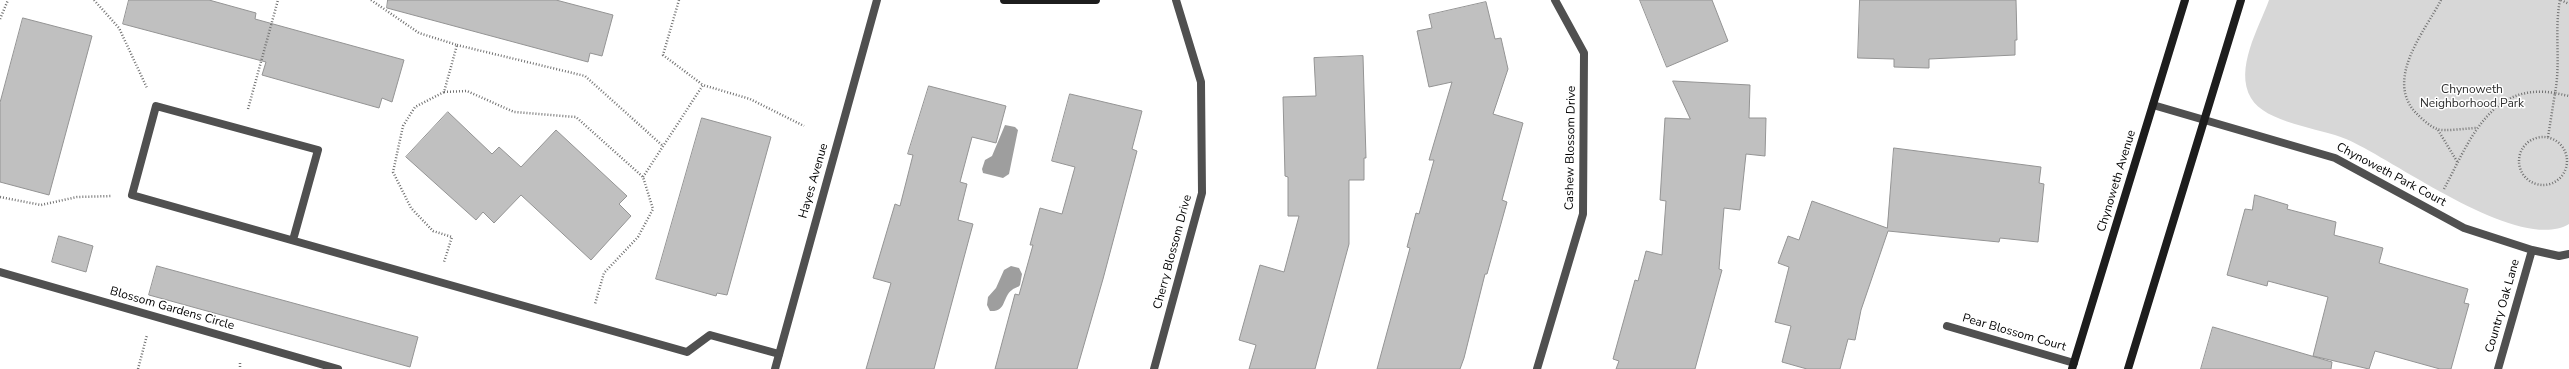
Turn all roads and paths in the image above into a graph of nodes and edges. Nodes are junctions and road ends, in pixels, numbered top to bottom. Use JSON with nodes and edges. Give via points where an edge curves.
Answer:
{"nodes":[{"id":1,"x":8,"y":0,"type":"edge"},
{"id":2,"x":94,"y":0,"type":"edge"},
{"id":3,"x":278,"y":0,"type":"edge"},
{"id":4,"x":371,"y":0,"type":"edge"},
{"id":5,"x":679,"y":0,"type":"edge"},
{"id":6,"x":877,"y":0,"type":"edge"},
{"id":7,"x":1004,"y":0,"type":"edge"},
{"id":8,"x":1096,"y":0,"type":"edge"},
{"id":9,"x":1176,"y":0,"type":"edge"},
{"id":10,"x":1555,"y":0,"type":"edge"},
{"id":11,"x":2185,"y":0,"type":"edge"},
{"id":12,"x":2241,"y":0,"type":"edge"},
{"id":13,"x":2441,"y":0,"type":"edge"},
{"id":14,"x":2560,"y":0,"type":"edge"},
{"id":15,"x":2569,"y":4,"type":"edge"},
{"id":16,"x":0,"y":19,"type":"edge"},
{"id":17,"x":457,"y":45,"type":"junction"},
{"id":18,"x":703,"y":85,"type":"junction"},
{"id":19,"x":444,"y":92,"type":"junction"},
{"id":20,"x":2555,"y":93,"type":"junction"},
{"id":21,"x":2569,"y":96,"type":"edge"},
{"id":22,"x":2153,"y":105,"type":"junction"},
{"id":23,"x":156,"y":106,"type":"junction"},
{"id":24,"x":2204,"y":119,"type":"junction"},
{"id":25,"x":804,"y":126,"type":"dead end"},
{"id":26,"x":2477,"y":128,"type":"junction"},
{"id":27,"x":242,"y":129,"type":"junction"},
{"id":28,"x":2438,"y":129,"type":"junction"},
{"id":29,"x":2548,"y":137,"type":"junction"},
{"id":30,"x":663,"y":146,"type":"junction"},
{"id":31,"x":2458,"y":163,"type":"junction"},
{"id":32,"x":643,"y":177,"type":"junction"},
{"id":33,"x":2444,"y":189,"type":"dead end"},
{"id":34,"x":132,"y":195,"type":"junction"},
{"id":35,"x":0,"y":197,"type":"edge"},
{"id":36,"x":293,"y":240,"type":"junction"},
{"id":37,"x":2532,"y":250,"type":"junction"},
{"id":38,"x":2569,"y":254,"type":"edge"},
{"id":39,"x":0,"y":272,"type":"edge"},
{"id":40,"x":438,"y":281,"type":"junction"},
{"id":41,"x":152,"y":316,"type":"junction"},
{"id":42,"x":590,"y":324,"type":"junction"},
{"id":43,"x":1947,"y":326,"type":"dead end"},
{"id":44,"x":779,"y":354,"type":"junction"},
{"id":45,"x":2073,"y":366,"type":"edge"},
{"id":46,"x":138,"y":369,"type":"edge"},
{"id":47,"x":338,"y":369,"type":"edge"},
{"id":48,"x":775,"y":369,"type":"edge"},
{"id":49,"x":1154,"y":369,"type":"edge"},
{"id":50,"x":1537,"y":369,"type":"edge"},
{"id":51,"x":2128,"y":369,"type":"edge"},
{"id":52,"x":2498,"y":369,"type":"edge"}],
"edges":[{"from":1,"to":16,"type":"path"},
{"from":2,"to":23,"type":"path","via":[[119,28]]},
{"from":3,"to":27,"type":"path"},
{"from":4,"to":17,"type":"path","via":[[419,33]]},
{"from":5,"to":18,"type":"path","via":[[663,55]]},
{"from":6,"to":44,"type":"street","name":"Hayes Avenue"},
{"from":7,"to":8,"type":"street"},
{"from":9,"to":49,"type":"street","name":"Cherry Blossom Drive","via":[[1201,82],[1202,193]]},
{"from":10,"to":50,"type":"street","name":"Cashew Blossom Drive","via":[[1584,53],[1583,214]]},
{"from":11,"to":22,"type":"street","name":"Chynoweth Avenue"},
{"from":12,"to":24,"type":"street"},
{"from":13,"to":28,"type":"path","via":[[2412,53],[2405,70],[2404,83],[2411,107],[2421,118]]},
{"from":14,"to":15,"type":"path"},
{"from":14,"to":20,"type":"path","via":[[2557,14],[2559,72]]},
{"from":17,"to":19,"type":"path"},
{"from":17,"to":30,"type":"path","via":[[585,76]]},
{"from":18,"to":25,"type":"path","via":[[750,99]]},
{"from":18,"to":30,"type":"path"},
{"from":19,"to":32,"type":"path","via":[[467,90],[514,112],[576,117]]},
{"from":19,"to":40,"type":"path","via":[[416,107],[403,126],[394,172],[411,208],[433,231],[452,236]]},
{"from":20,"to":21,"type":"path"},
{"from":20,"to":26,"type":"path","via":[[2528,93],[2511,97],[2496,106]]},
{"from":20,"to":29,"type":"path"},
{"from":22,"to":24,"type":"street","name":"Chynoweth Park Court"},
{"from":22,"to":45,"type":"street","name":"Chynoweth Avenue"},
{"from":23,"to":27,"type":"street"},
{"from":23,"to":34,"type":"street"},
{"from":24,"to":37,"type":"street","name":"Chynoweth Park Court","via":[[2335,158],[2464,228]]},
{"from":24,"to":51,"type":"street"},
{"from":26,"to":28,"type":"path"},
{"from":26,"to":31,"type":"path"},
{"from":27,"to":36,"type":"street","via":[[318,150]]},
{"from":28,"to":31,"type":"path"},
{"from":29,"to":29,"type":"path","via":[[2530,140],[2520,153],[2520,169],[2530,182],[2546,185],[2560,178],[2567,164],[2564,149]]},
{"from":30,"to":32,"type":"path"},
{"from":31,"to":33,"type":"path"},
{"from":32,"to":42,"type":"path","via":[[653,209],[638,237],[604,273]]},
{"from":34,"to":35,"type":"path","via":[[77,197],[41,205]]},
{"from":34,"to":36,"type":"street"},
{"from":36,"to":40,"type":"street"},
{"from":37,"to":38,"type":"street","name":"Chynoweth Park Court","via":[[2559,256]]},
{"from":37,"to":52,"type":"street","name":"Country Oak Lane"},
{"from":39,"to":41,"type":"street","name":"Blossom Gardens Circle"},
{"from":40,"to":42,"type":"street"},
{"from":41,"to":46,"type":"path"},
{"from":41,"to":47,"type":"street","name":"Blossom Gardens Circle"},
{"from":42,"to":44,"type":"street","via":[[686,352],[710,335]]},
{"from":43,"to":45,"type":"street","name":"Pear Blossom Court"},
{"from":44,"to":48,"type":"street","name":"Hayes Avenue"}]}
